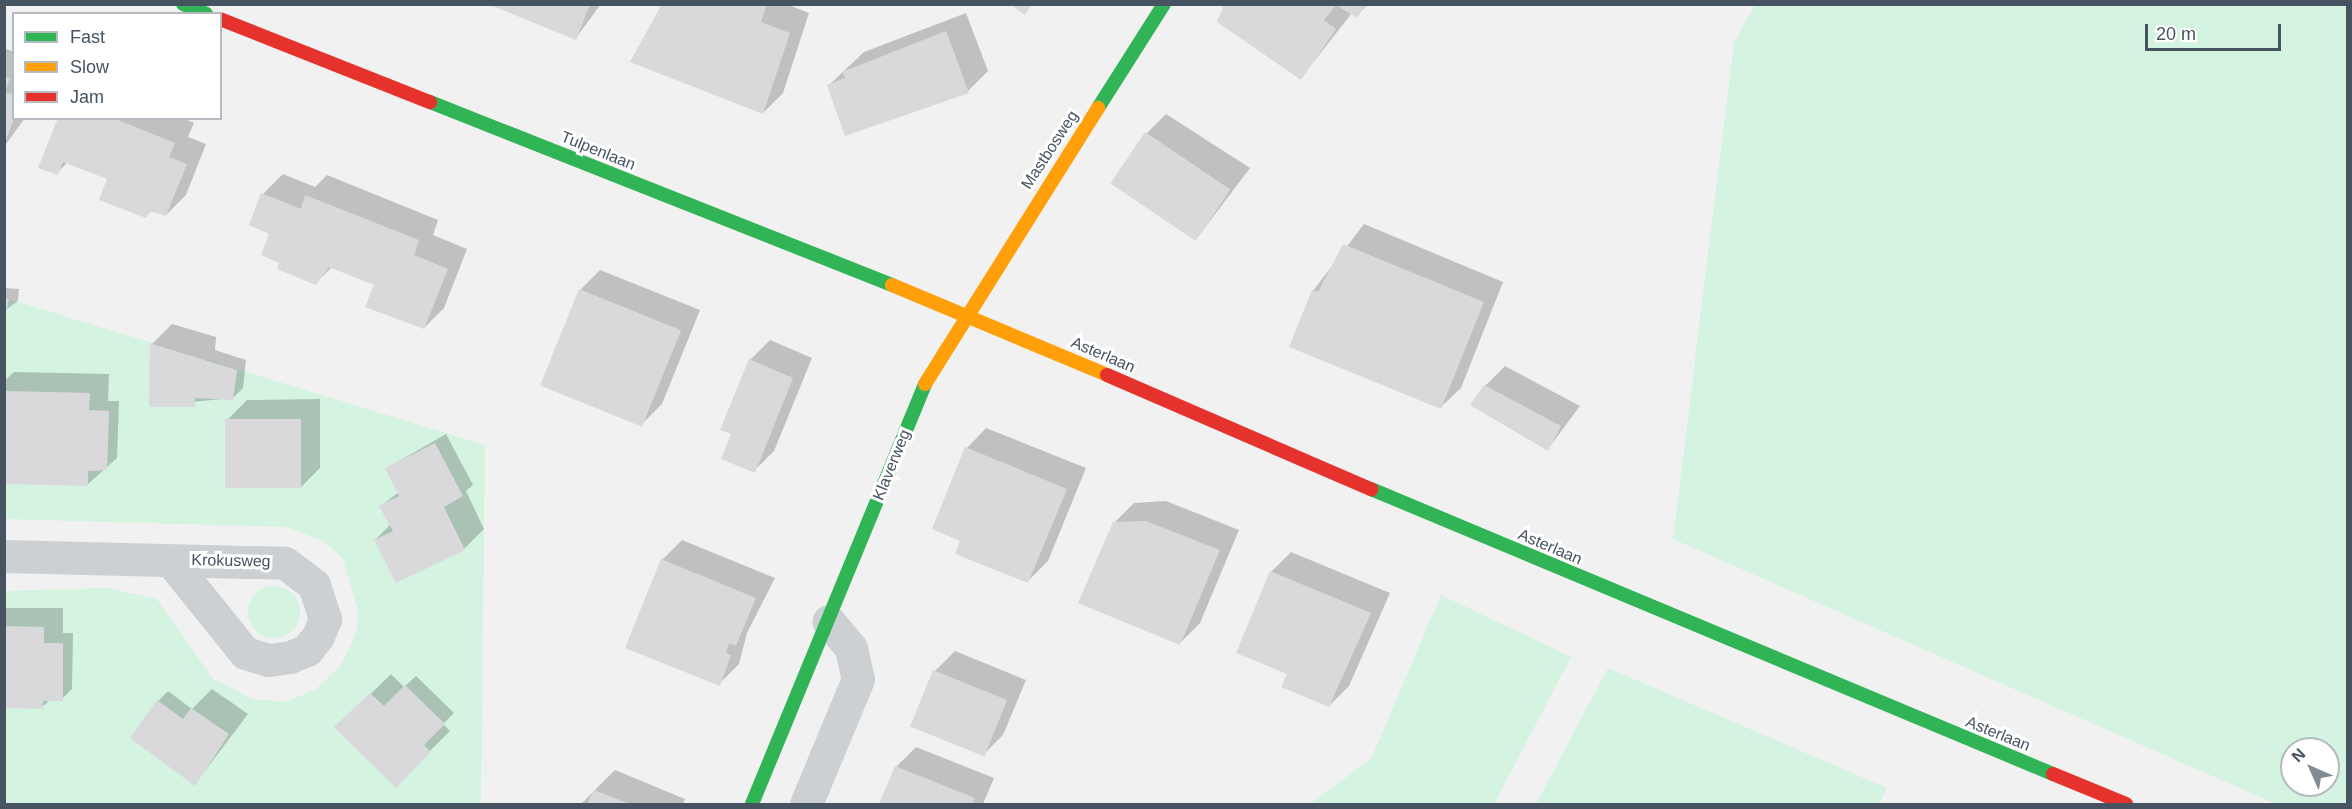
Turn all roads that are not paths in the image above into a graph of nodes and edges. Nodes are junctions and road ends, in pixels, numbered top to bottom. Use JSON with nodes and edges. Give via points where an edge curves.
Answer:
{"nodes":[{"id":1,"x":183,"y":4,"type":"edge"},
{"id":2,"x":1164,"y":4,"type":"edge"},
{"id":3,"x":201,"y":12,"type":"edge"},
{"id":4,"x":222,"y":20,"type":"edge"},
{"id":5,"x":964,"y":313,"type":"junction"},
{"id":6,"x":4,"y":556,"type":"edge"},
{"id":7,"x":171,"y":561,"type":"dead end"},
{"id":8,"x":828,"y":621,"type":"junction"},
{"id":9,"x":752,"y":804,"type":"edge"},
{"id":10,"x":806,"y":804,"type":"edge"},
{"id":11,"x":2126,"y":804,"type":"edge"}],
"edges":[{"from":1,"to":3,"type":"street"},
{"from":2,"to":5,"type":"street","name":"Mastbosweg"},
{"from":4,"to":5,"type":"street","name":"Tulpenlaan"},
{"from":5,"to":8,"type":"street","name":"Klaverweg","via":[[930,372]]},
{"from":5,"to":11,"type":"street","name":"Asterlaan","via":[[1625,598]]},
{"from":6,"to":7,"type":"street","name":"Krokusweg"},
{"from":8,"to":9,"type":"street","name":"Klaverweg"},
{"from":8,"to":10,"type":"street","via":[[852,648],[858,679]]}]}
